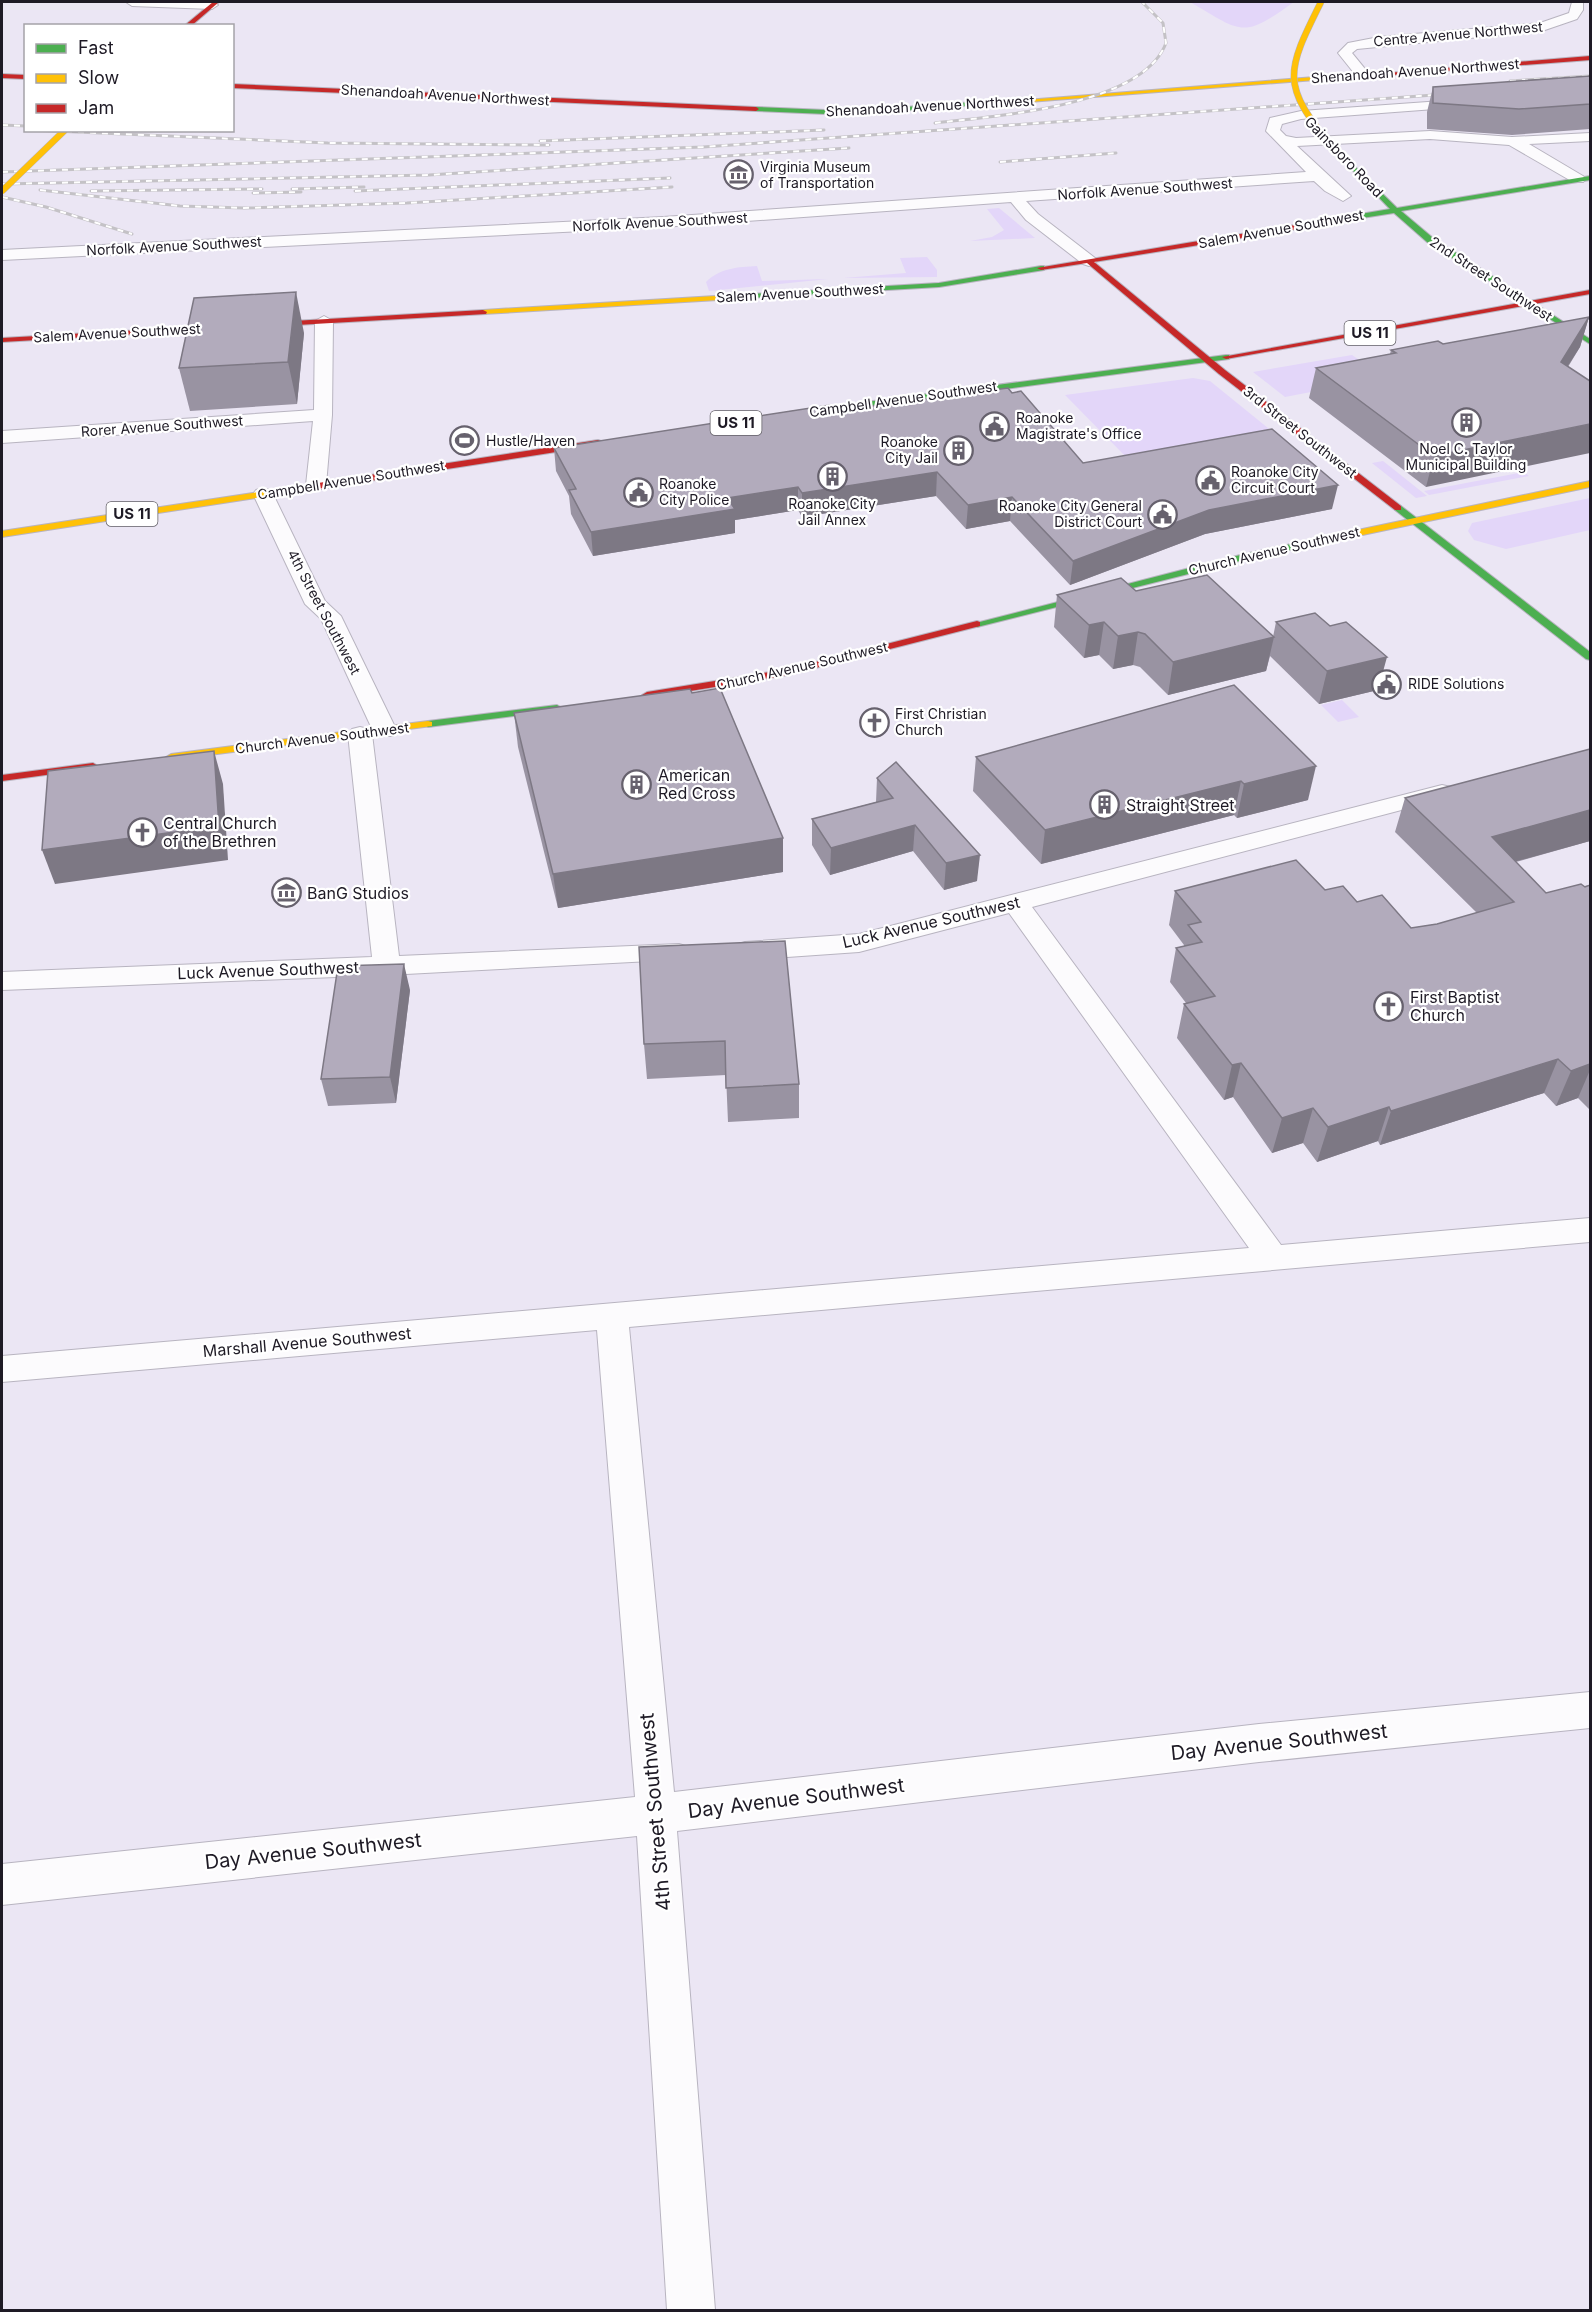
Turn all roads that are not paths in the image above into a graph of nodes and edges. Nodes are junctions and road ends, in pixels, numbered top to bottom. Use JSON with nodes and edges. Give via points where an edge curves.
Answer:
{"nodes":[{"id":1,"x":132,"y":2,"type":"edge"},
{"id":2,"x":1321,"y":2,"type":"edge"},
{"id":3,"x":1582,"y":2,"type":"edge"},
{"id":4,"x":214,"y":3,"type":"edge"},
{"id":5,"x":189,"y":24,"type":"edge"},
{"id":6,"x":1590,"y":58,"type":"edge"},
{"id":7,"x":1363,"y":75,"type":"junction"},
{"id":8,"x":2,"y":76,"type":"edge"},
{"id":9,"x":24,"y":77,"type":"edge"},
{"id":10,"x":234,"y":86,"type":"edge"},
{"id":11,"x":1484,"y":102,"type":"edge"},
{"id":12,"x":63,"y":132,"type":"edge"},
{"id":13,"x":1590,"y":137,"type":"edge"},
{"id":14,"x":1281,"y":139,"type":"junction"},
{"id":15,"x":1512,"y":141,"type":"junction"},
{"id":16,"x":1317,"y":176,"type":"junction"},
{"id":17,"x":1584,"y":178,"type":"edge"},
{"id":18,"x":2,"y":191,"type":"edge"},
{"id":19,"x":1343,"y":196,"type":"dead end"},
{"id":20,"x":1016,"y":199,"type":"junction"},
{"id":21,"x":1395,"y":210,"type":"junction"},
{"id":22,"x":2,"y":255,"type":"edge"},
{"id":23,"x":1089,"y":261,"type":"junction"},
{"id":24,"x":1590,"y":292,"type":"edge"},
{"id":25,"x":1529,"y":304,"type":"junction"},
{"id":26,"x":324,"y":321,"type":"junction"},
{"id":27,"x":2,"y":340,"type":"edge"},
{"id":28,"x":1590,"y":342,"type":"edge"},
{"id":29,"x":1210,"y":360,"type":"junction"},
{"id":30,"x":323,"y":415,"type":"junction"},
{"id":31,"x":778,"y":417,"type":"edge"},
{"id":32,"x":2,"y":437,"type":"edge"},
{"id":33,"x":611,"y":441,"type":"edge"},
{"id":34,"x":1590,"y":484,"type":"edge"},
{"id":35,"x":316,"y":485,"type":"junction"},
{"id":36,"x":263,"y":494,"type":"junction"},
{"id":37,"x":1414,"y":519,"type":"junction"},
{"id":38,"x":2,"y":534,"type":"edge"},
{"id":39,"x":1590,"y":657,"type":"edge"},
{"id":40,"x":634,"y":697,"type":"edge"},
{"id":41,"x":569,"y":706,"type":"edge"},
{"id":42,"x":385,"y":731,"type":"junction"},
{"id":43,"x":360,"y":734,"type":"junction"},
{"id":44,"x":161,"y":758,"type":"edge"},
{"id":45,"x":103,"y":765,"type":"edge"},
{"id":46,"x":2,"y":777,"type":"edge"},
{"id":47,"x":1471,"y":785,"type":"edge"},
{"id":48,"x":1015,"y":902,"type":"junction"},
{"id":49,"x":387,"y":966,"type":"junction"},
{"id":50,"x":2,"y":981,"type":"edge"},
{"id":51,"x":1590,"y":1230,"type":"edge"},
{"id":52,"x":1274,"y":1259,"type":"junction"},
{"id":53,"x":612,"y":1314,"type":"junction"},
{"id":54,"x":2,"y":1369,"type":"edge"},
{"id":55,"x":1590,"y":1710,"type":"edge"},
{"id":56,"x":656,"y":1814,"type":"junction"},
{"id":57,"x":2,"y":1885,"type":"edge"},
{"id":58,"x":691,"y":2310,"type":"edge"}],
"edges":[{"from":1,"to":4,"type":"street"},
{"from":2,"to":21,"type":"street","name":"Gainsboro Road","bridge":true,"via":[[1298,49],[1289,82],[1299,109]]},
{"from":3,"to":7,"type":"street","name":"Centre Avenue Northwest","via":[[1573,16],[1542,27],[1353,46],[1345,53]]},
{"from":4,"to":5,"type":"street"},
{"from":6,"to":7,"type":"street","name":"Shenandoah Avenue Northwest"},
{"from":7,"to":10,"type":"street","name":"Shenandoah Avenue Northwest","via":[[823,113]]},
{"from":8,"to":9,"type":"street"},
{"from":11,"to":14,"type":"street","via":[[1301,115],[1275,121],[1273,131]]},
{"from":12,"to":18,"type":"street","bridge":true},
{"from":13,"to":15,"type":"street"},
{"from":14,"to":15,"type":"street","via":[[1296,142],[1430,135]]},
{"from":14,"to":16,"type":"street"},
{"from":15,"to":17,"type":"street"},
{"from":16,"to":19,"type":"street"},
{"from":16,"to":20,"type":"street","name":"Norfolk Avenue Southwest"},
{"from":17,"to":21,"type":"street","name":"Salem Avenue Southwest"},
{"from":20,"to":22,"type":"street","name":"Norfolk Avenue Southwest","via":[[663,222]]},
{"from":20,"to":23,"type":"street","name":"3rd Street Southwest"},
{"from":21,"to":23,"type":"street","name":"Salem Avenue Southwest"},
{"from":21,"to":25,"type":"street","name":"2nd Street Southwest","via":[[1430,240]]},
{"from":23,"to":26,"type":"street","name":"Salem Avenue Southwest","via":[[939,285]]},
{"from":23,"to":29,"type":"street","name":"3rd Street Southwest"},
{"from":24,"to":25,"type":"street","name":"Campbell Avenue Southwest","number":"US 11"},
{"from":25,"to":28,"type":"street","name":"2nd Street Southwest"},
{"from":25,"to":29,"type":"street","name":"Campbell Avenue Southwest","number":"US 11"},
{"from":26,"to":27,"type":"street","name":"Salem Avenue Southwest"},
{"from":26,"to":30,"type":"street"},
{"from":29,"to":31,"type":"street","name":"Campbell Avenue Southwest","number":"US 11"},
{"from":29,"to":37,"type":"street","name":"3rd Street Southwest"},
{"from":30,"to":32,"type":"street","name":"Rorer Avenue Southwest"},
{"from":30,"to":35,"type":"street"},
{"from":33,"to":35,"type":"street","name":"Campbell Avenue Southwest","number":"US 11"},
{"from":34,"to":37,"type":"street","name":"Church Avenue Southwest"},
{"from":35,"to":36,"type":"street","name":"Campbell Avenue Southwest","number":"US 11"},
{"from":36,"to":38,"type":"street","name":"Campbell Avenue Southwest","number":"US 11"},
{"from":36,"to":42,"type":"street","name":"4th Street Southwest","via":[[316,604],[330,616]]},
{"from":37,"to":39,"type":"street","name":"3rd Street Southwest"},
{"from":37,"to":40,"type":"street","name":"Church Avenue Southwest","via":[[1223,562],[788,672]]},
{"from":41,"to":42,"type":"street","name":"Church Avenue Southwest"},
{"from":42,"to":43,"type":"street","name":"Church Avenue Southwest"},
{"from":43,"to":44,"type":"street","name":"Church Avenue Southwest"},
{"from":43,"to":49,"type":"street"},
{"from":45,"to":46,"type":"street"},
{"from":47,"to":48,"type":"street","name":"Luck Avenue Southwest"},
{"from":48,"to":49,"type":"street","name":"Luck Avenue Southwest","via":[[859,943]]},
{"from":48,"to":52,"type":"street"},
{"from":49,"to":50,"type":"street","name":"Luck Avenue Southwest"},
{"from":51,"to":52,"type":"street","name":"Marshall Avenue Southwest"},
{"from":52,"to":53,"type":"street","name":"Marshall Avenue Southwest"},
{"from":53,"to":54,"type":"street","name":"Marshall Avenue Southwest"},
{"from":53,"to":56,"type":"street","name":"4th Street Southwest"},
{"from":55,"to":56,"type":"street","name":"Day Avenue Southwest","via":[[1259,1743]]},
{"from":56,"to":57,"type":"street","name":"Day Avenue Southwest"},
{"from":56,"to":58,"type":"street","name":"4th Street Southwest"}]}
